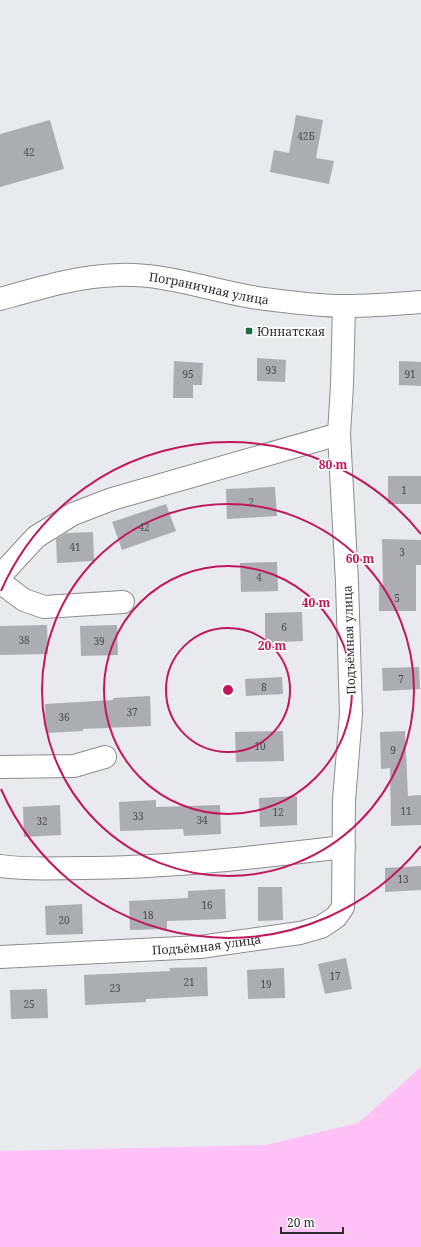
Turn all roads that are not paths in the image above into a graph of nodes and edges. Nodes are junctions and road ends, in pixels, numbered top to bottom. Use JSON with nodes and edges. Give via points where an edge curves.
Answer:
{"nodes":[{"id":1,"x":0,"y":299,"type":"edge"},
{"id":2,"x":421,"y":302,"type":"edge"},
{"id":3,"x":344,"y":306,"type":"junction"},
{"id":4,"x":340,"y":434,"type":"junction"},
{"id":5,"x":0,"y":576,"type":"edge"},
{"id":6,"x":0,"y":582,"type":"edge"},
{"id":7,"x":123,"y":602,"type":"dead end"},
{"id":8,"x":105,"y":757,"type":"dead end"},
{"id":9,"x":0,"y":767,"type":"edge"},
{"id":10,"x":344,"y":847,"type":"junction"},
{"id":11,"x":0,"y":866,"type":"edge"},
{"id":12,"x":0,"y":957,"type":"edge"}],
"edges":[{"from":1,"to":3,"type":"street","name":"Пограничная улица","via":[[57,283],[120,275],[176,281],[257,298]]},
{"from":2,"to":3,"type":"street","name":"Пограничная улица"},
{"from":3,"to":4,"type":"street","name":"Подъёмная улица"},
{"from":4,"to":5,"type":"street","via":[[112,499],[73,514],[36,536]]},
{"from":4,"to":10,"type":"street","name":"Подъёмная улица","via":[[351,714],[344,800]]},
{"from":6,"to":7,"type":"street","via":[[24,600],[44,607]]},
{"from":8,"to":9,"type":"street","via":[[74,766]]},
{"from":10,"to":11,"type":"street","via":[[124,868],[20,869]]},
{"from":10,"to":12,"type":"street","name":"Подъёмная улица","via":[[343,908],[322,927],[300,933],[200,947]]}]}
